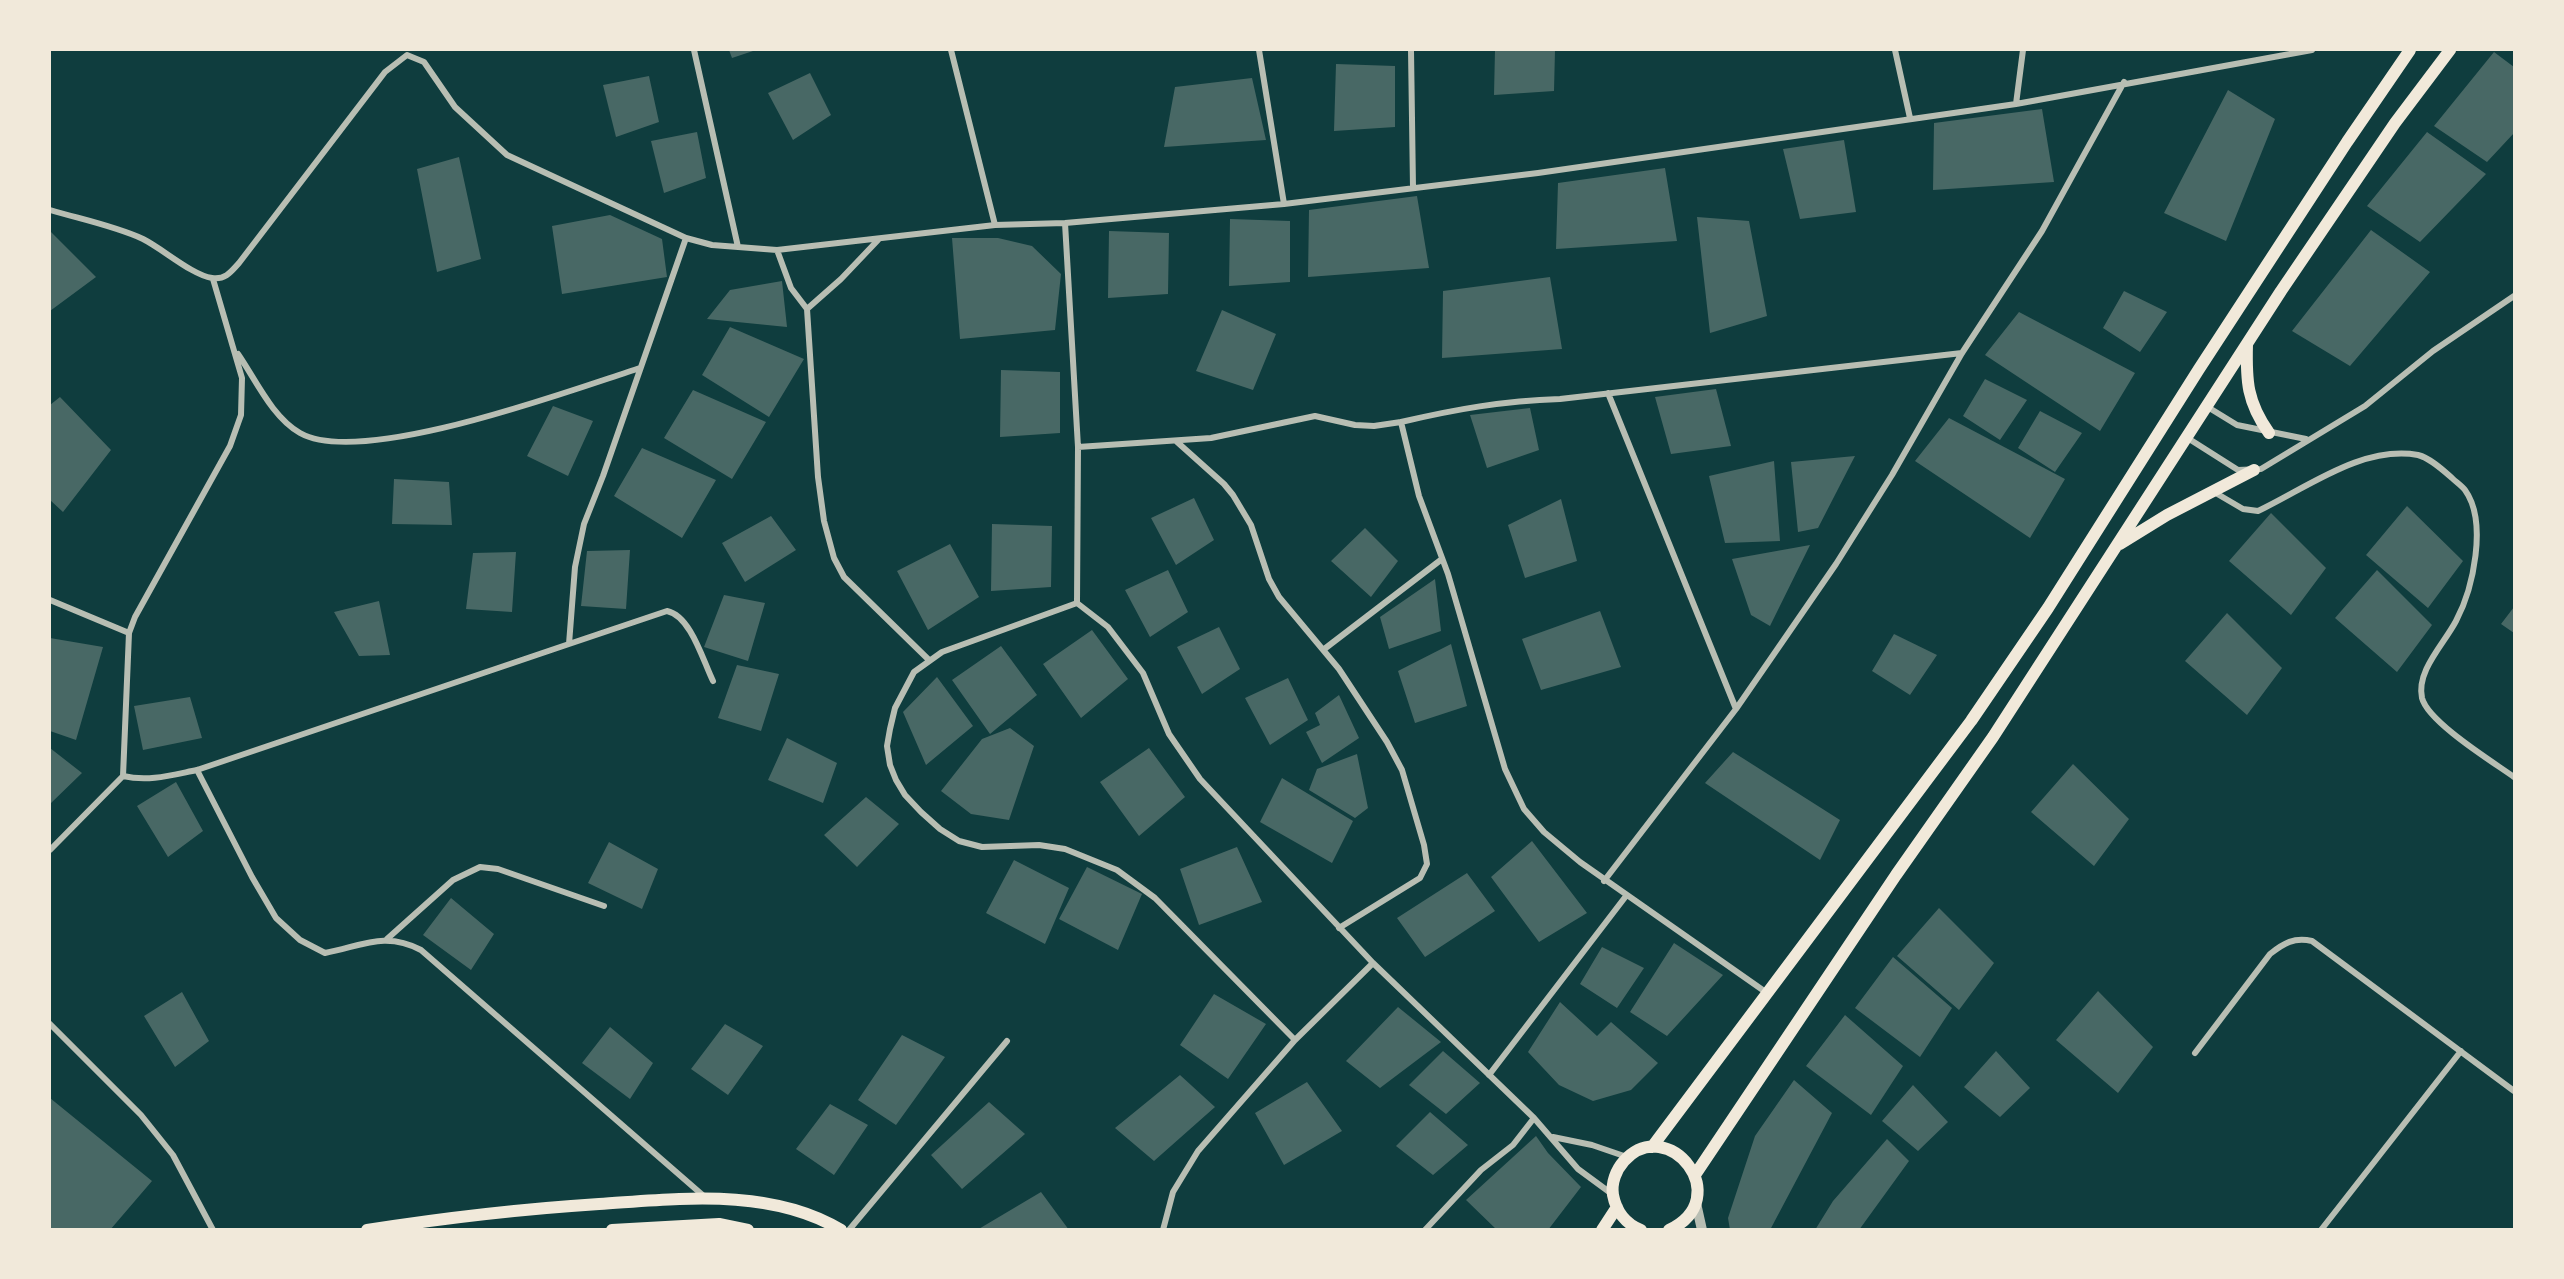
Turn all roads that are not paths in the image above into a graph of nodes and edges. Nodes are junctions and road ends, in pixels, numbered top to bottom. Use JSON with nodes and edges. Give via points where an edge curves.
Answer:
{"nodes":[{"id":1,"x":694,"y":50,"type":"edge"},
{"id":2,"x":951,"y":50,"type":"edge"},
{"id":3,"x":1259,"y":50,"type":"edge"},
{"id":4,"x":1411,"y":50,"type":"edge"},
{"id":5,"x":1896,"y":50,"type":"edge"},
{"id":6,"x":2023,"y":50,"type":"edge"},
{"id":7,"x":2312,"y":50,"type":"edge"},
{"id":8,"x":2410,"y":50,"type":"edge"},
{"id":9,"x":2451,"y":50,"type":"edge"},
{"id":10,"x":2124,"y":82,"type":"junction"},
{"id":11,"x":2016,"y":104,"type":"junction"},
{"id":12,"x":1910,"y":118,"type":"junction"},
{"id":13,"x":1413,"y":188,"type":"junction"},
{"id":14,"x":1284,"y":204,"type":"junction"},
{"id":15,"x":50,"y":210,"type":"edge"},
{"id":16,"x":1065,"y":223,"type":"junction"},
{"id":17,"x":995,"y":225,"type":"junction"},
{"id":18,"x":686,"y":238,"type":"junction"},
{"id":19,"x":879,"y":239,"type":"junction"},
{"id":20,"x":738,"y":247,"type":"junction"},
{"id":21,"x":777,"y":250,"type":"junction"},
{"id":22,"x":213,"y":279,"type":"junction"},
{"id":23,"x":2514,"y":296,"type":"edge"},
{"id":24,"x":807,"y":309,"type":"junction"},
{"id":25,"x":2247,"y":343,"type":"junction"},
{"id":26,"x":236,"y":351,"type":"junction"},
{"id":27,"x":1962,"y":353,"type":"junction"},
{"id":28,"x":640,"y":368,"type":"junction"},
{"id":29,"x":1608,"y":393,"type":"junction"},
{"id":30,"x":2205,"y":406,"type":"junction"},
{"id":31,"x":1401,"y":423,"type":"junction"},
{"id":32,"x":2270,"y":433,"type":"junction"},
{"id":33,"x":2186,"y":437,"type":"junction"},
{"id":34,"x":2307,"y":439,"type":"junction"},
{"id":35,"x":1176,"y":441,"type":"junction"},
{"id":36,"x":1078,"y":447,"type":"junction"},
{"id":37,"x":2254,"y":470,"type":"junction"},
{"id":38,"x":2213,"y":492,"type":"junction"},
{"id":39,"x":2116,"y":546,"type":"junction"},
{"id":40,"x":1442,"y":559,"type":"junction"},
{"id":41,"x":50,"y":600,"type":"edge"},
{"id":42,"x":1077,"y":603,"type":"junction"},
{"id":43,"x":129,"y":633,"type":"junction"},
{"id":44,"x":569,"y":644,"type":"junction"},
{"id":45,"x":1323,"y":650,"type":"junction"},
{"id":46,"x":929,"y":660,"type":"junction"},
{"id":47,"x":713,"y":681,"type":"dead end"},
{"id":48,"x":1736,"y":709,"type":"junction"},
{"id":49,"x":197,"y":770,"type":"junction"},
{"id":50,"x":123,"y":776,"type":"junction"},
{"id":51,"x":2514,"y":777,"type":"edge"},
{"id":52,"x":50,"y":850,"type":"edge"},
{"id":53,"x":1604,"y":881,"type":"junction"},
{"id":54,"x":1626,"y":896,"type":"junction"},
{"id":55,"x":603,"y":906,"type":"dead end"},
{"id":56,"x":1339,"y":928,"type":"junction"},
{"id":57,"x":387,"y":939,"type":"junction"},
{"id":58,"x":1373,"y":963,"type":"junction"},
{"id":59,"x":1767,"y":993,"type":"junction"},
{"id":60,"x":50,"y":1024,"type":"edge"},
{"id":61,"x":1295,"y":1040,"type":"junction"},
{"id":62,"x":1007,"y":1041,"type":"dead end"},
{"id":63,"x":2460,"y":1051,"type":"junction"},
{"id":64,"x":2195,"y":1053,"type":"dead end"},
{"id":65,"x":1489,"y":1075,"type":"junction"},
{"id":66,"x":2514,"y":1091,"type":"edge"},
{"id":67,"x":1534,"y":1118,"type":"junction"},
{"id":68,"x":1553,"y":1137,"type":"junction"},
{"id":69,"x":1652,"y":1147,"type":"junction"},
{"id":70,"x":1628,"y":1157,"type":"junction"},
{"id":71,"x":1695,"y":1175,"type":"junction"},
{"id":72,"x":708,"y":1200,"type":"junction"},
{"id":73,"x":1615,"y":1201,"type":"junction"},
{"id":74,"x":1696,"y":1203,"type":"junction"},
{"id":75,"x":213,"y":1230,"type":"edge"},
{"id":76,"x":367,"y":1230,"type":"edge"},
{"id":77,"x":612,"y":1230,"type":"edge"},
{"id":78,"x":748,"y":1230,"type":"edge"},
{"id":79,"x":841,"y":1230,"type":"edge"},
{"id":80,"x":849,"y":1230,"type":"edge"},
{"id":81,"x":1163,"y":1230,"type":"edge"},
{"id":82,"x":1425,"y":1230,"type":"edge"},
{"id":83,"x":1602,"y":1230,"type":"edge"},
{"id":84,"x":1641,"y":1230,"type":"edge"},
{"id":85,"x":1669,"y":1230,"type":"edge"},
{"id":86,"x":1702,"y":1230,"type":"edge"},
{"id":87,"x":2321,"y":1230,"type":"edge"}],
"edges":[{"from":1,"to":20,"type":"street"},
{"from":2,"to":17,"type":"street"},
{"from":3,"to":14,"type":"street"},
{"from":4,"to":13,"type":"street"},
{"from":5,"to":12,"type":"street"},
{"from":6,"to":11,"type":"street"},
{"from":7,"to":10,"type":"street"},
{"from":8,"to":59,"type":"main road","via":[[1971,722]]},
{"from":9,"to":25,"type":"main road","via":[[2395,123]]},
{"from":10,"to":11,"type":"street"},
{"from":10,"to":27,"type":"street","via":[[2043,231]]},
{"from":11,"to":12,"type":"street"},
{"from":12,"to":13,"type":"street"},
{"from":13,"to":14,"type":"street"},
{"from":14,"to":16,"type":"street"},
{"from":15,"to":22,"type":"street","via":[[141,238]]},
{"from":16,"to":17,"type":"street"},
{"from":16,"to":36,"type":"street"},
{"from":17,"to":19,"type":"street"},
{"from":18,"to":20,"type":"street"},
{"from":18,"to":22,"type":"street","via":[[507,155],[455,107],[424,62],[407,56],[385,72],[239,263],[226,277]]},
{"from":18,"to":28,"type":"street"},
{"from":19,"to":21,"type":"street"},
{"from":19,"to":24,"type":"street"},
{"from":20,"to":21,"type":"street"},
{"from":21,"to":24,"type":"street","via":[[791,288]]},
{"from":22,"to":26,"type":"street"},
{"from":23,"to":34,"type":"street","via":[[2433,351],[2365,406]]},
{"from":24,"to":46,"type":"street","via":[[818,477],[834,558],[844,577]]},
{"from":25,"to":30,"type":"main road"},
{"from":25,"to":32,"type":"main road","via":[[2250,398]]},
{"from":26,"to":28,"type":"street","via":[[282,419],[301,434],[327,440],[374,440],[453,427]]},
{"from":26,"to":43,"type":"street","via":[[242,388],[236,430]]},
{"from":27,"to":29,"type":"street"},
{"from":27,"to":48,"type":"street","via":[[1836,564]]},
{"from":28,"to":44,"type":"street","via":[[584,524],[575,567]]},
{"from":29,"to":31,"type":"street","via":[[1466,407]]},
{"from":29,"to":48,"type":"street"},
{"from":30,"to":32,"type":"street","via":[[2237,425]]},
{"from":30,"to":33,"type":"main road"},
{"from":31,"to":35,"type":"street","via":[[1374,426],[1315,416],[1210,438]]},
{"from":31,"to":40,"type":"street","via":[[1419,496]]},
{"from":32,"to":34,"type":"street"},
{"from":33,"to":37,"type":"street","via":[[2231,467]]},
{"from":33,"to":39,"type":"main road"},
{"from":34,"to":37,"type":"street","via":[[2269,465]]},
{"from":35,"to":36,"type":"street"},
{"from":35,"to":45,"type":"street","via":[[1233,495],[1251,525],[1279,597]]},
{"from":36,"to":42,"type":"street"},
{"from":37,"to":38,"type":"main road"},
{"from":38,"to":39,"type":"main road"},
{"from":38,"to":51,"type":"street","via":[[2243,509],[2258,511],[2356,463],[2386,454],[2420,456],[2443,470],[2465,491],[2477,521],[2475,560],[2457,619],[2422,680],[2422,698],[2427,710],[2459,738]]},
{"from":39,"to":71,"type":"main road","via":[[1999,727]]},
{"from":40,"to":45,"type":"street"},
{"from":40,"to":53,"type":"street","via":[[1514,790],[1544,832]]},
{"from":41,"to":43,"type":"street"},
{"from":42,"to":46,"type":"street"},
{"from":42,"to":56,"type":"street","via":[[1108,627],[1143,673],[1169,734],[1200,779]]},
{"from":43,"to":50,"type":"street"},
{"from":44,"to":47,"type":"street","via":[[668,611],[675,613],[689,630]]},
{"from":44,"to":49,"type":"street"},
{"from":45,"to":56,"type":"street","via":[[1402,770],[1427,864],[1420,878]]},
{"from":46,"to":61,"type":"street","via":[[914,672],[899,699],[888,746],[896,780],[921,812],[959,841],[982,847],[1039,845],[1065,849],[1117,870],[1155,898]]},
{"from":48,"to":53,"type":"street"},
{"from":49,"to":50,"type":"street","via":[[153,779]]},
{"from":49,"to":57,"type":"street","via":[[276,918],[300,940],[325,953]]},
{"from":50,"to":52,"type":"street"},
{"from":53,"to":54,"type":"street"},
{"from":54,"to":59,"type":"street"},
{"from":54,"to":65,"type":"street"},
{"from":55,"to":57,"type":"street","via":[[498,869],[480,867],[453,880]]},
{"from":56,"to":58,"type":"street"},
{"from":57,"to":72,"type":"street","via":[[421,951]]},
{"from":58,"to":61,"type":"street"},
{"from":58,"to":65,"type":"street"},
{"from":59,"to":69,"type":"main road"},
{"from":60,"to":75,"type":"street","via":[[141,1115],[173,1155]]},
{"from":61,"to":81,"type":"street","via":[[1198,1151],[1173,1192]]},
{"from":62,"to":80,"type":"street"},
{"from":63,"to":64,"type":"street","via":[[2312,941],[2300,939],[2285,942],[2270,954]]},
{"from":63,"to":66,"type":"street"},
{"from":63,"to":87,"type":"street"},
{"from":65,"to":67,"type":"street"},
{"from":67,"to":68,"type":"street"},
{"from":67,"to":82,"type":"street","via":[[1513,1145],[1481,1170]]},
{"from":68,"to":70,"type":"street"},
{"from":68,"to":73,"type":"street","via":[[1565,1156]]},
{"from":69,"to":70,"type":"main road"},
{"from":69,"to":71,"type":"main road","via":[[1674,1151]]},
{"from":70,"to":73,"type":"main road","via":[[1613,1186]]},
{"from":71,"to":74,"type":"main road"},
{"from":72,"to":76,"type":"main road","via":[[448,1217]]},
{"from":72,"to":79,"type":"main road","via":[[780,1206],[826,1220]]},
{"from":73,"to":83,"type":"main road"},
{"from":73,"to":84,"type":"main road","via":[[1627,1221]]},
{"from":74,"to":85,"type":"main road","via":[[1684,1220]]},
{"from":74,"to":86,"type":"street"},
{"from":77,"to":78,"type":"main road","via":[[719,1224]]}]}
